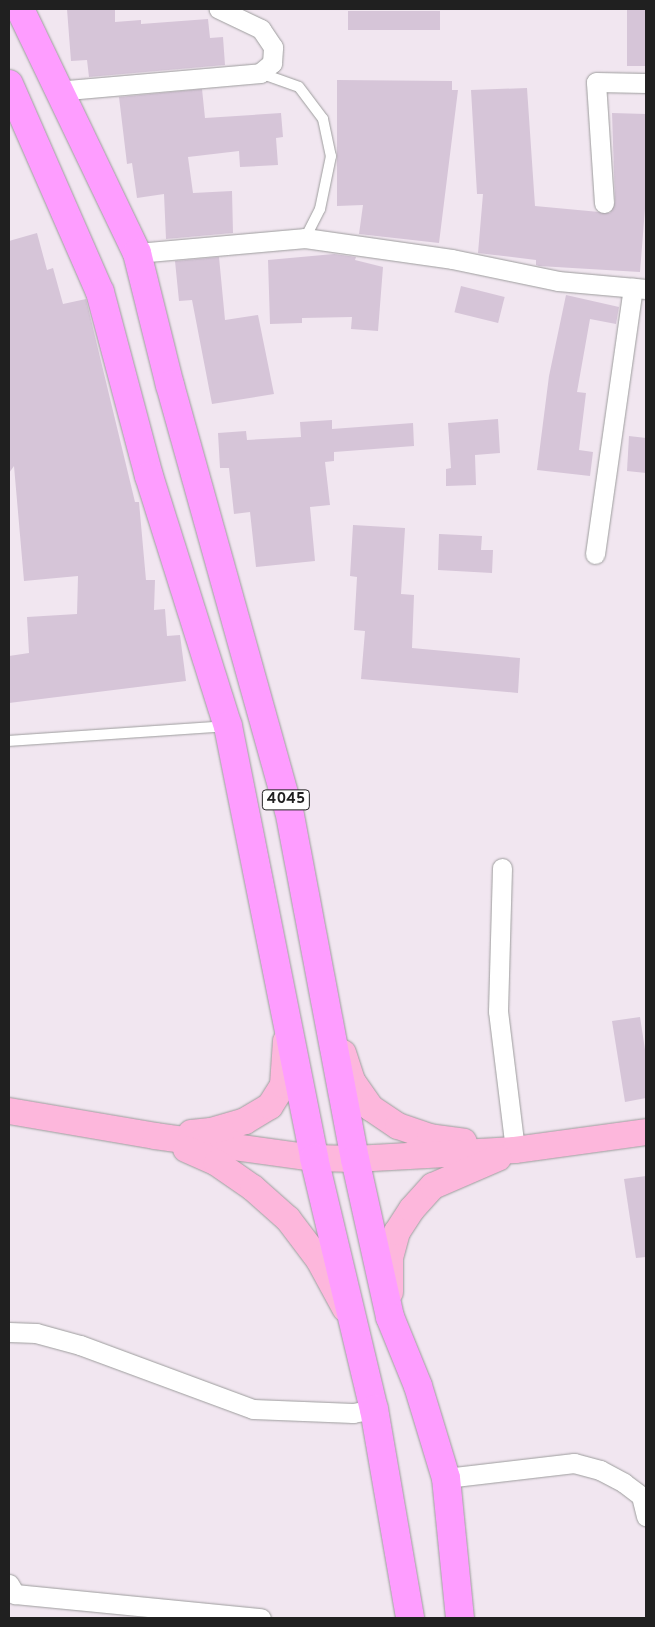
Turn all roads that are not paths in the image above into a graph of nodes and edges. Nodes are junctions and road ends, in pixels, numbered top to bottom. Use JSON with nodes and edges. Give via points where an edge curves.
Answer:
{"nodes":[{"id":1,"x":20,"y":9,"type":"edge"},
{"id":2,"x":219,"y":9,"type":"edge"},
{"id":3,"x":260,"y":73,"type":"junction"},
{"id":4,"x":646,"y":83,"type":"edge"},
{"id":5,"x":9,"y":84,"type":"edge"},
{"id":6,"x":56,"y":91,"type":"junction"},
{"id":7,"x":604,"y":203,"type":"dead end"},
{"id":8,"x":305,"y":238,"type":"junction"},
{"id":9,"x":137,"y":253,"type":"junction"},
{"id":10,"x":640,"y":288,"type":"edge"},
{"id":11,"x":595,"y":554,"type":"dead end"},
{"id":12,"x":228,"y":726,"type":"junction"},
{"id":13,"x":9,"y":741,"type":"edge"},
{"id":14,"x":502,"y":868,"type":"dead end"},
{"id":15,"x":321,"y":983,"type":"junction"},
{"id":16,"x":286,"y":1018,"type":"junction"},
{"id":17,"x":9,"y":1111,"type":"edge"},
{"id":18,"x":646,"y":1132,"type":"edge"},
{"id":19,"x":155,"y":1136,"type":"junction"},
{"id":20,"x":515,"y":1150,"type":"junction"},
{"id":21,"x":314,"y":1158,"type":"junction"},
{"id":22,"x":355,"y":1159,"type":"junction"},
{"id":23,"x":390,"y":1317,"type":"junction"},
{"id":24,"x":354,"y":1326,"type":"junction"},
{"id":25,"x":9,"y":1332,"type":"edge"},
{"id":26,"x":374,"y":1408,"type":"junction"},
{"id":27,"x":446,"y":1478,"type":"junction"},
{"id":28,"x":646,"y":1482,"type":"edge"},
{"id":29,"x":624,"y":1483,"type":"junction"},
{"id":30,"x":646,"y":1516,"type":"edge"},
{"id":31,"x":9,"y":1584,"type":"edge"},
{"id":32,"x":261,"y":1618,"type":"edge"},
{"id":33,"x":410,"y":1618,"type":"edge"},
{"id":34,"x":460,"y":1618,"type":"edge"}],
"edges":[{"from":1,"to":6,"type":"main road","number":"4045"},
{"from":2,"to":3,"type":"street","via":[[261,29],[273,47],[272,63]]},
{"from":3,"to":6,"type":"street"},
{"from":3,"to":8,"type":"lane","via":[[299,87],[323,119],[331,156],[320,210]]},
{"from":4,"to":7,"type":"street","via":[[596,82]]},
{"from":5,"to":12,"type":"main road","number":"4045","via":[[100,292],[150,476]]},
{"from":6,"to":9,"type":"main road","number":"4045"},
{"from":8,"to":9,"type":"street"},
{"from":8,"to":10,"type":"street","via":[[452,259],[558,281]]},
{"from":9,"to":15,"type":"main road","number":"4045","via":[[170,385],[289,810]]},
{"from":10,"to":11,"type":"street"},
{"from":12,"to":13,"type":"lane"},
{"from":12,"to":16,"type":"main road","number":"4045"},
{"from":14,"to":20,"type":"street","via":[[498,1011]]},
{"from":15,"to":20,"type":"street","via":[[352,1081],[371,1108],[398,1126],[430,1137]]},
{"from":15,"to":22,"type":"main road","number":"4045"},
{"from":16,"to":19,"type":"street","via":[[286,1066],[282,1085],[270,1106],[245,1121],[211,1132]]},
{"from":16,"to":21,"type":"main road","number":"4045"},
{"from":17,"to":19,"type":"street"},
{"from":18,"to":20,"type":"street"},
{"from":19,"to":21,"type":"street"},
{"from":19,"to":24,"type":"street","via":[[217,1163],[253,1188],[288,1219],[319,1260]]},
{"from":20,"to":22,"type":"street"},
{"from":20,"to":23,"type":"street","via":[[433,1186],[412,1209],[397,1232],[390,1258]]},
{"from":21,"to":22,"type":"street"},
{"from":21,"to":24,"type":"main road","number":"4045"},
{"from":22,"to":23,"type":"main road","number":"4045"},
{"from":23,"to":27,"type":"main road","number":"4045","via":[[418,1386]]},
{"from":24,"to":26,"type":"main road","number":"4045"},
{"from":25,"to":26,"type":"street","via":[[36,1333],[80,1345],[253,1409],[353,1413]]},
{"from":26,"to":33,"type":"main road","number":"4045"},
{"from":27,"to":29,"type":"street","via":[[574,1462],[600,1470]]},
{"from":27,"to":34,"type":"main road","number":"4045"},
{"from":28,"to":29,"type":"street"},
{"from":29,"to":30,"type":"street","via":[[641,1496]]},
{"from":31,"to":32,"type":"street","via":[[16,1594]]}]}
